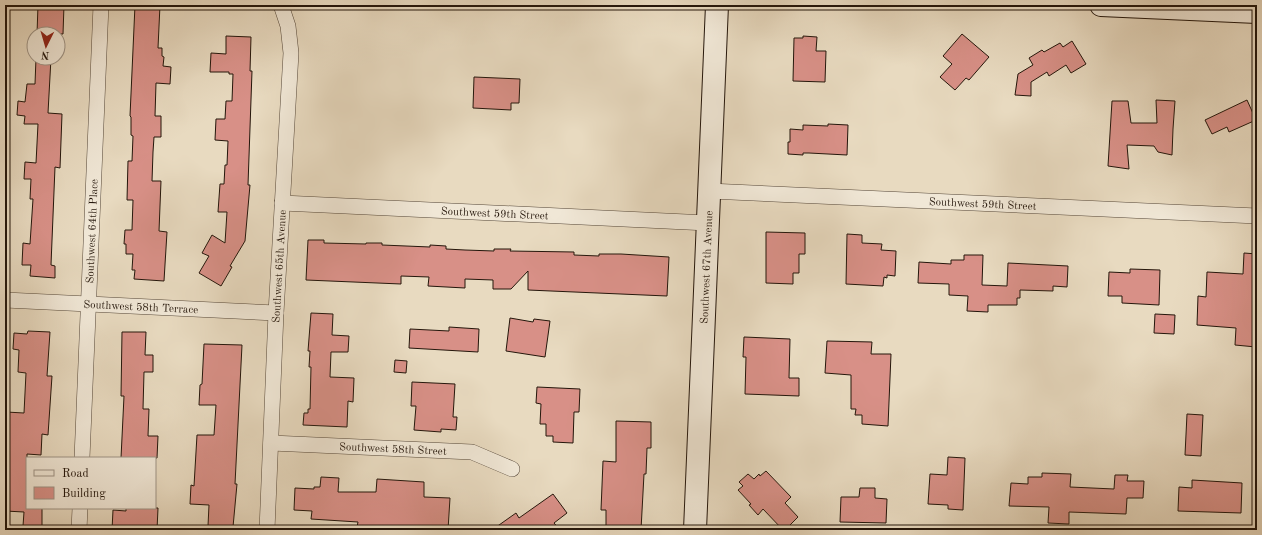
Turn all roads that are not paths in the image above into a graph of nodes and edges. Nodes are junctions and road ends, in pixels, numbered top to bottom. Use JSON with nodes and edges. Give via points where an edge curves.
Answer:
{"nodes":[{"id":1,"x":100,"y":5,"type":"edge"},
{"id":2,"x":281,"y":5,"type":"edge"},
{"id":3,"x":717,"y":5,"type":"edge"},
{"id":4,"x":1101,"y":5,"type":"edge"},
{"id":5,"x":1257,"y":12,"type":"edge"},
{"id":6,"x":709,"y":191,"type":"junction"},
{"id":7,"x":282,"y":203,"type":"junction"},
{"id":8,"x":1257,"y":216,"type":"edge"},
{"id":9,"x":708,"y":223,"type":"junction"},
{"id":10,"x":5,"y":300,"type":"edge"},
{"id":11,"x":89,"y":304,"type":"junction"},
{"id":12,"x":276,"y":313,"type":"junction"},
{"id":13,"x":271,"y":443,"type":"junction"},
{"id":14,"x":82,"y":457,"type":"edge"},
{"id":15,"x":512,"y":469,"type":"dead end"},
{"id":16,"x":80,"y":509,"type":"edge"},
{"id":17,"x":78,"y":530,"type":"edge"},
{"id":18,"x":267,"y":530,"type":"edge"},
{"id":19,"x":695,"y":530,"type":"edge"}],
"edges":[{"from":1,"to":11,"type":"street","name":"Southwest 64th Place"},
{"from":2,"to":7,"type":"street","name":"Southwest 65th Avenue","via":[[288,26],[292,53]]},
{"from":3,"to":6,"type":"main road","name":"Southwest 67th Avenue"},
{"from":4,"to":5,"type":"main road"},
{"from":6,"to":8,"type":"street","name":"Southwest 59th Street"},
{"from":6,"to":9,"type":"main road","name":"Southwest 67th Avenue"},
{"from":7,"to":9,"type":"street","name":"Southwest 59th Street"},
{"from":7,"to":12,"type":"street","name":"Southwest 65th Avenue"},
{"from":9,"to":19,"type":"main road","name":"Southwest 67th Avenue"},
{"from":10,"to":11,"type":"street","name":"Southwest 58th Terrace"},
{"from":11,"to":12,"type":"street","name":"Southwest 58th Terrace"},
{"from":11,"to":14,"type":"street","name":"Southwest 64th Place"},
{"from":12,"to":13,"type":"street","name":"Southwest 65th Avenue"},
{"from":13,"to":15,"type":"street","name":"Southwest 58th Street","via":[[472,452]]},
{"from":13,"to":18,"type":"street","name":"Southwest 65th Avenue"},
{"from":16,"to":17,"type":"street"}]}
